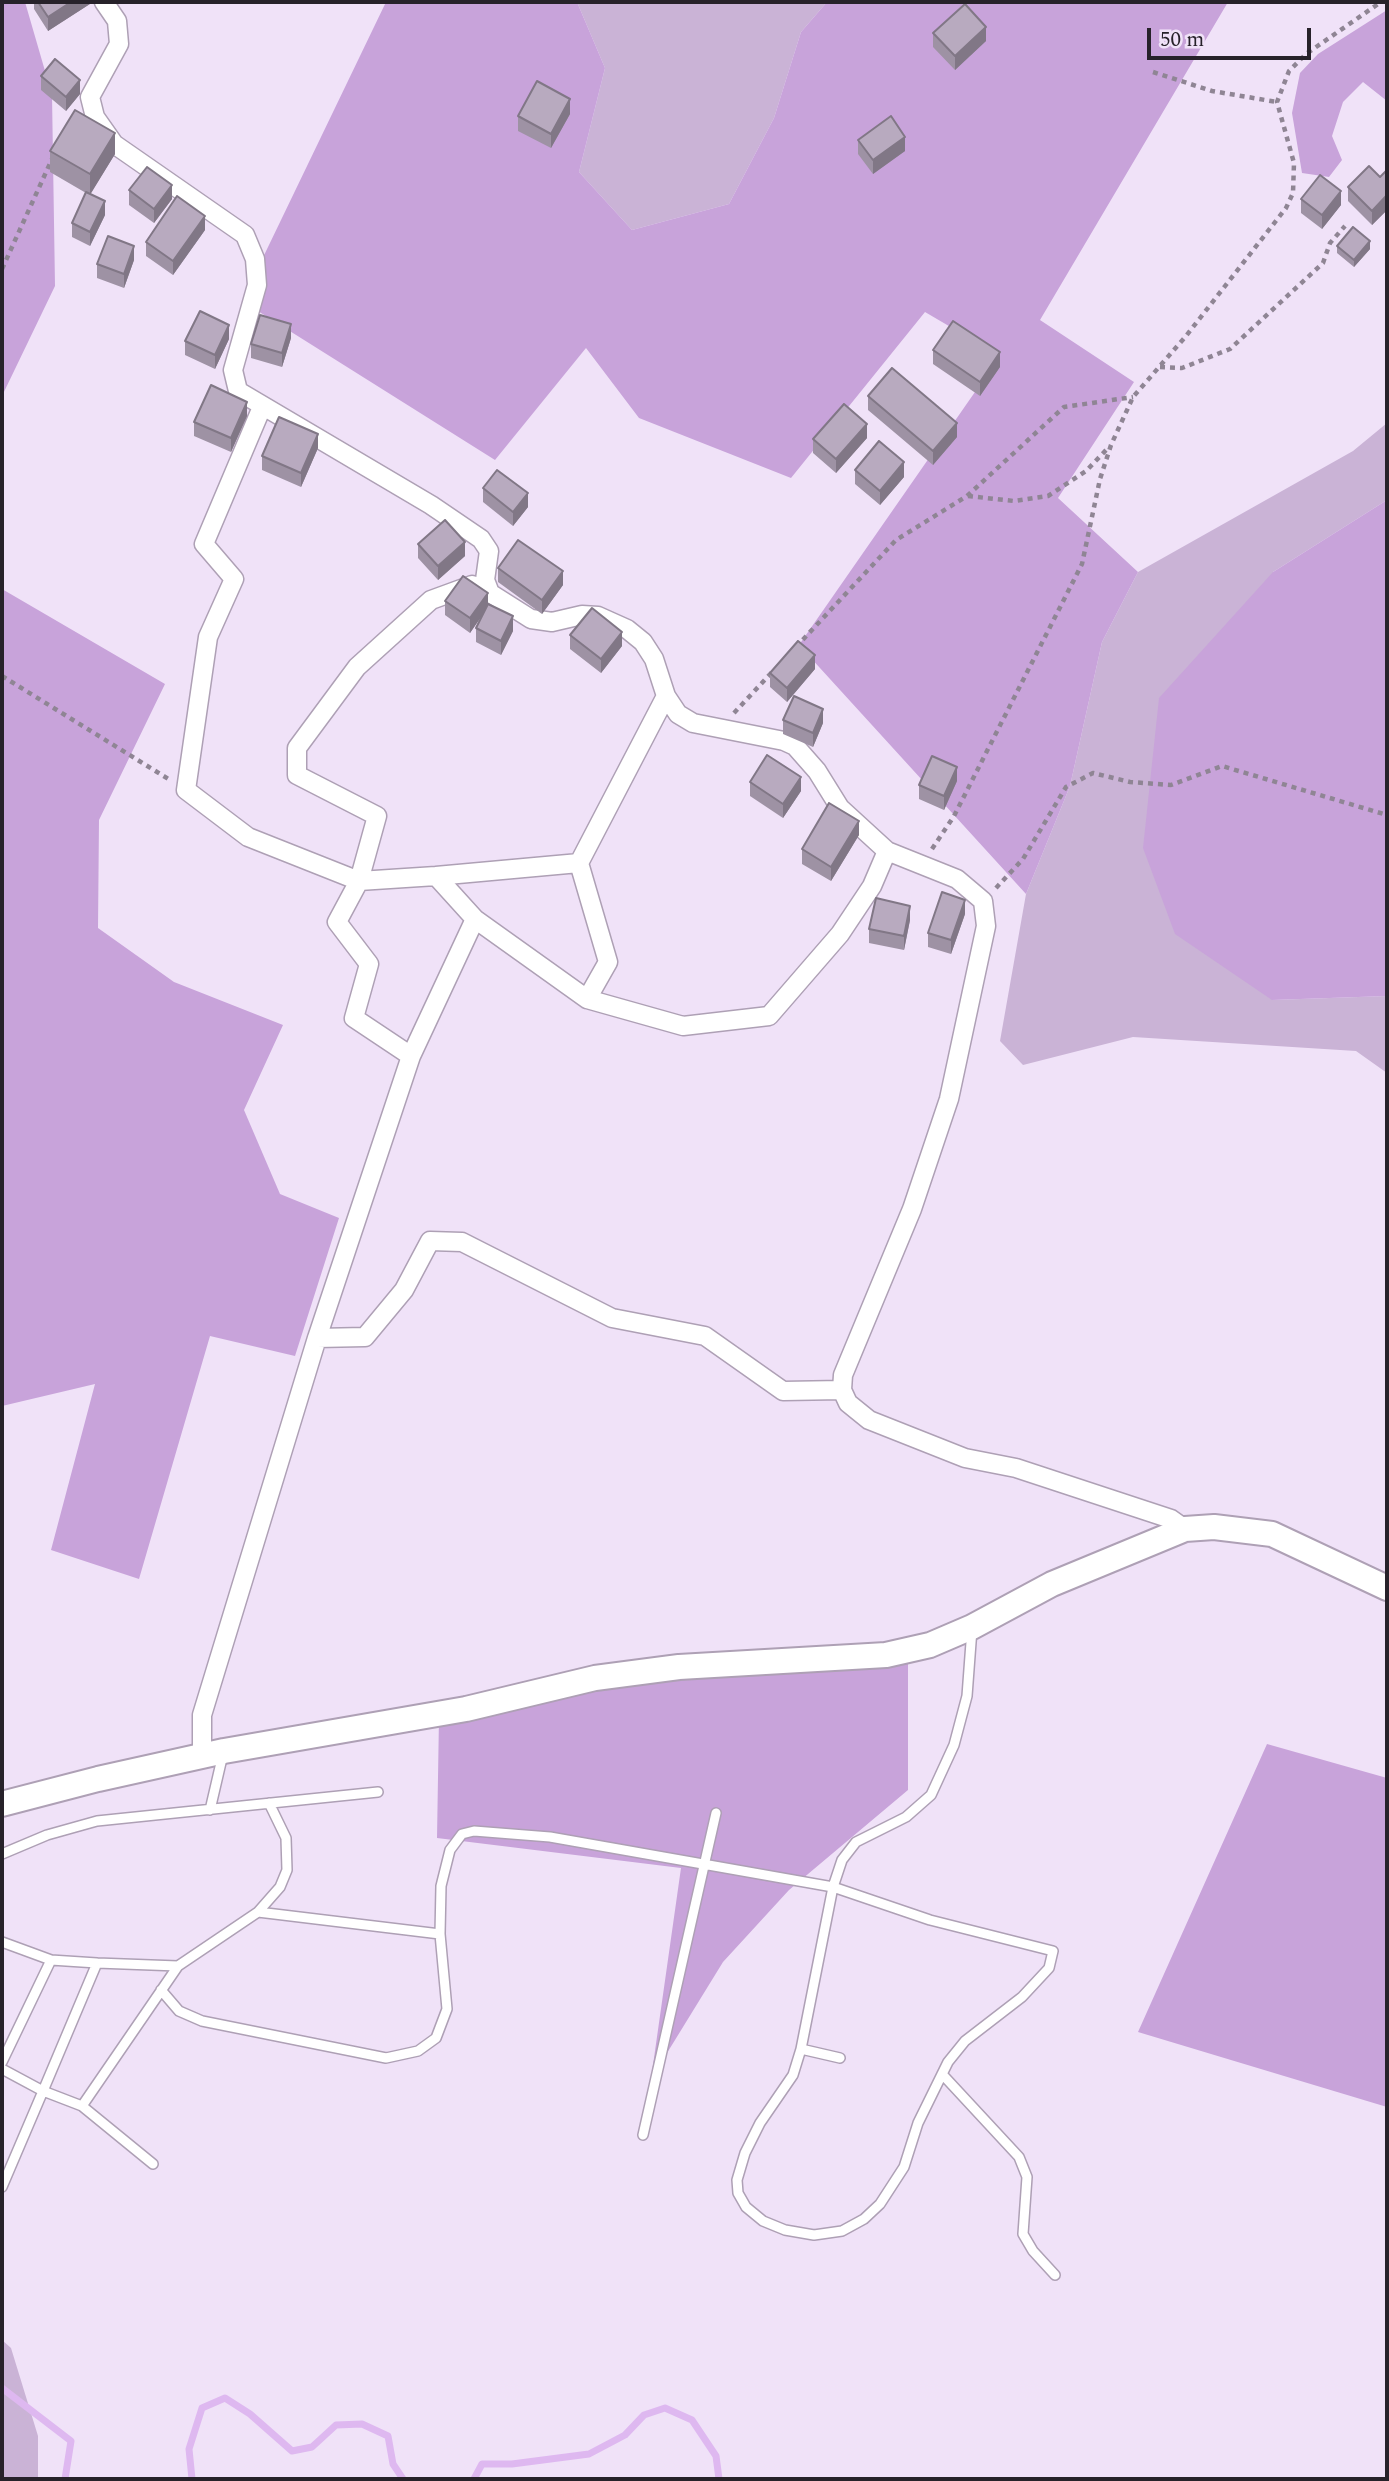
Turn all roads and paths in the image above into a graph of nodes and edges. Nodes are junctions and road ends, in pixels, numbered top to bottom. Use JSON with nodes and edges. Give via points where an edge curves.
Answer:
{"nodes":[{"id":1,"x":104,"y":2,"type":"edge"},
{"id":2,"x":1381,"y":2,"type":"edge"},
{"id":3,"x":1153,"y":72,"type":"dead end"},
{"id":4,"x":1277,"y":102,"type":"junction"},
{"id":5,"x":53,"y":157,"type":"edge"},
{"id":6,"x":1345,"y":226,"type":"dead end"},
{"id":7,"x":2,"y":269,"type":"edge"},
{"id":8,"x":1159,"y":367,"type":"junction"},
{"id":9,"x":1133,"y":397,"type":"junction"},
{"id":10,"x":262,"y":407,"type":"junction"},
{"id":11,"x":1111,"y":445,"type":"junction"},
{"id":12,"x":967,"y":496,"type":"junction"},
{"id":13,"x":485,"y":580,"type":"junction"},
{"id":14,"x":793,"y":650,"type":"edge"},
{"id":15,"x":775,"y":670,"type":"edge"},
{"id":16,"x":2,"y":676,"type":"edge"},
{"id":17,"x":666,"y":696,"type":"junction"},
{"id":18,"x":719,"y":729,"type":"junction"},
{"id":19,"x":186,"y":790,"type":"junction"},
{"id":20,"x":1387,"y":815,"type":"edge"},
{"id":21,"x":887,"y":850,"type":"junction"},
{"id":22,"x":579,"y":863,"type":"junction"},
{"id":23,"x":920,"y":864,"type":"junction"},
{"id":24,"x":436,"y":876,"type":"junction"},
{"id":25,"x":359,"y":881,"type":"junction"},
{"id":26,"x":983,"y":901,"type":"junction"},
{"id":27,"x":475,"y":919,"type":"junction"},
{"id":28,"x":587,"y":999,"type":"junction"},
{"id":29,"x":411,"y":1056,"type":"junction"},
{"id":30,"x":317,"y":1338,"type":"junction"},
{"id":31,"x":842,"y":1390,"type":"junction"},
{"id":32,"x":1185,"y":1529,"type":"junction"},
{"id":33,"x":1387,"y":1588,"type":"edge"},
{"id":34,"x":972,"y":1627,"type":"junction"},
{"id":35,"x":213,"y":1754,"type":"junction"},
{"id":36,"x":378,"y":1792,"type":"dead end"},
{"id":37,"x":269,"y":1803,"type":"junction"},
{"id":38,"x":2,"y":1804,"type":"edge"},
{"id":39,"x":209,"y":1810,"type":"junction"},
{"id":40,"x":716,"y":1813,"type":"dead end"},
{"id":41,"x":2,"y":1854,"type":"edge"},
{"id":42,"x":703,"y":1863,"type":"junction"},
{"id":43,"x":833,"y":1887,"type":"junction"},
{"id":44,"x":258,"y":1912,"type":"junction"},
{"id":45,"x":440,"y":1934,"type":"junction"},
{"id":46,"x":2,"y":1942,"type":"edge"},
{"id":47,"x":51,"y":1960,"type":"junction"},
{"id":48,"x":97,"y":1963,"type":"junction"},
{"id":49,"x":178,"y":1966,"type":"junction"},
{"id":50,"x":161,"y":1990,"type":"junction"},
{"id":51,"x":801,"y":2049,"type":"junction"},
{"id":52,"x":839,"y":2058,"type":"dead end"},
{"id":53,"x":2,"y":2063,"type":"edge"},
{"id":54,"x":2,"y":2069,"type":"edge"},
{"id":55,"x":942,"y":2074,"type":"junction"},
{"id":56,"x":43,"y":2091,"type":"junction"},
{"id":57,"x":82,"y":2106,"type":"junction"},
{"id":58,"x":643,"y":2135,"type":"dead end"},
{"id":59,"x":153,"y":2164,"type":"dead end"},
{"id":60,"x":2,"y":2187,"type":"edge"},
{"id":61,"x":1055,"y":2275,"type":"dead end"}],
"edges":[{"from":1,"to":10,"type":"street","via":[[117,21],[119,44],[90,97],[95,117],[114,144],[245,234],[255,259],[257,285],[233,370],[238,391]]},
{"from":2,"to":4,"type":"path","via":[[1306,54],[1289,71]]},
{"from":3,"to":4,"type":"path","via":[[1212,91]]},
{"from":4,"to":8,"type":"path","via":[[1294,163],[1293,193],[1286,208]]},
{"from":5,"to":7,"type":"path"},
{"from":6,"to":8,"type":"path","via":[[1330,243],[1323,263],[1230,349],[1182,368]]},
{"from":8,"to":9,"type":"path"},
{"from":9,"to":11,"type":"path"},
{"from":9,"to":12,"type":"path","via":[[1064,407]]},
{"from":10,"to":13,"type":"street","via":[[432,505],[481,539],[489,551]]},
{"from":10,"to":19,"type":"street","via":[[204,544],[234,579],[208,637]]},
{"from":11,"to":12,"type":"path","via":[[1086,471],[1048,496],[1014,501]]},
{"from":11,"to":23,"type":"path","via":[[1082,564],[954,816]]},
{"from":12,"to":14,"type":"path","via":[[896,540]]},
{"from":13,"to":17,"type":"street","via":[[490,593],[531,619],[552,622],[598,616],[627,629],[654,659]]},
{"from":13,"to":25,"type":"street","via":[[430,600],[357,667],[298,748],[297,775],[377,816]]},
{"from":15,"to":18,"type":"path"},
{"from":16,"to":19,"type":"path"},
{"from":17,"to":18,"type":"street","via":[[678,713],[693,723]]},
{"from":17,"to":22,"type":"street"},
{"from":18,"to":21,"type":"street","via":[[795,746],[841,808]]},
{"from":19,"to":25,"type":"street","via":[[248,837]]},
{"from":20,"to":26,"type":"path","via":[[1222,766],[1171,785],[1093,773],[1066,787],[1023,859]]},
{"from":21,"to":23,"type":"street"},
{"from":21,"to":28,"type":"street","via":[[873,886],[841,934],[769,1016],[683,1026]]},
{"from":22,"to":24,"type":"street"},
{"from":22,"to":28,"type":"street","via":[[608,962]]},
{"from":23,"to":26,"type":"street","via":[[957,879]]},
{"from":24,"to":25,"type":"street"},
{"from":24,"to":27,"type":"street"},
{"from":25,"to":29,"type":"street","via":[[337,922],[369,964],[354,1018]]},
{"from":26,"to":31,"type":"street","via":[[986,926],[949,1099],[912,1209],[843,1375]]},
{"from":27,"to":28,"type":"street"},
{"from":27,"to":29,"type":"street"},
{"from":29,"to":30,"type":"street"},
{"from":30,"to":31,"type":"street","via":[[365,1336],[404,1290],[430,1241],[462,1242],[612,1318],[705,1336],[783,1391]]},
{"from":30,"to":35,"type":"street","via":[[202,1716]]},
{"from":31,"to":32,"type":"street","via":[[848,1403],[881,1425],[965,1458],[1016,1468],[1171,1519]]},
{"from":32,"to":33,"type":"street","via":[[1214,1527],[1272,1534]]},
{"from":32,"to":34,"type":"street","via":[[1052,1584]]},
{"from":34,"to":35,"type":"street","via":[[886,1655],[679,1667],[595,1678],[466,1709]]},
{"from":34,"to":43,"type":"lane","via":[[967,1696],[954,1745],[931,1795],[906,1816],[856,1842],[842,1860]]},
{"from":35,"to":38,"type":"street"},
{"from":35,"to":39,"type":"lane"},
{"from":36,"to":37,"type":"lane"},
{"from":37,"to":39,"type":"lane"},
{"from":37,"to":44,"type":"lane","via":[[286,1838],[288,1870]]},
{"from":39,"to":41,"type":"lane","via":[[97,1821]]},
{"from":40,"to":42,"type":"lane"},
{"from":42,"to":43,"type":"lane"},
{"from":42,"to":45,"type":"lane","via":[[550,1836],[474,1830],[462,1834],[450,1850],[441,1886]]},
{"from":42,"to":58,"type":"lane"},
{"from":43,"to":51,"type":"lane"},
{"from":43,"to":55,"type":"lane","via":[[930,1920],[1053,1951],[1049,1968],[1022,1997],[965,2041]]},
{"from":44,"to":45,"type":"lane"},
{"from":44,"to":49,"type":"lane"},
{"from":45,"to":50,"type":"lane","via":[[447,2009],[436,2038],[418,2051],[397,2056],[386,2058],[202,2021],[179,2011]]},
{"from":46,"to":47,"type":"lane"},
{"from":47,"to":48,"type":"lane"},
{"from":47,"to":53,"type":"lane"},
{"from":48,"to":49,"type":"lane"},
{"from":48,"to":56,"type":"lane"},
{"from":49,"to":50,"type":"lane"},
{"from":50,"to":57,"type":"lane"},
{"from":51,"to":52,"type":"lane"},
{"from":51,"to":55,"type":"lane","via":[[793,2075],[745,2153],[737,2180],[746,2207],[785,2230],[814,2235],[842,2231],[880,2204],[904,2167],[918,2123]]},
{"from":54,"to":56,"type":"lane"},
{"from":55,"to":61,"type":"lane","via":[[1019,2157],[1027,2177],[1023,2234]]},
{"from":56,"to":57,"type":"lane"},
{"from":56,"to":60,"type":"lane"},
{"from":57,"to":59,"type":"lane"}]}
